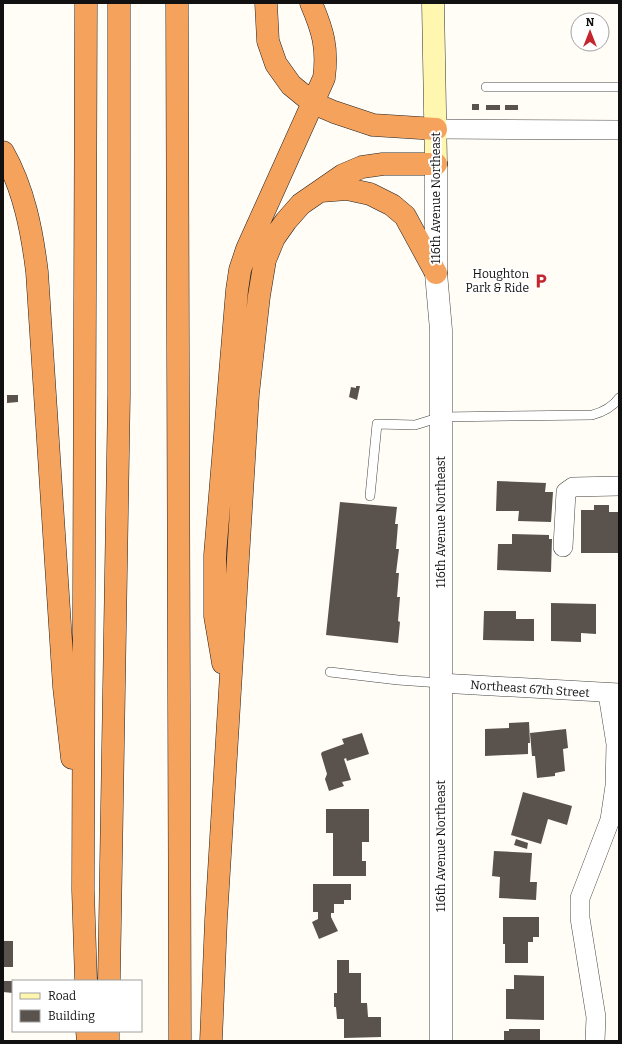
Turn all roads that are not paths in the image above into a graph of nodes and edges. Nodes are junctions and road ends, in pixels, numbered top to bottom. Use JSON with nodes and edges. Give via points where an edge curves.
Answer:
{"nodes":[{"id":1,"x":86,"y":3,"type":"edge"},
{"id":2,"x":119,"y":3,"type":"edge"},
{"id":3,"x":177,"y":3,"type":"edge"},
{"id":4,"x":266,"y":3,"type":"edge"},
{"id":5,"x":311,"y":3,"type":"edge"},
{"id":6,"x":433,"y":3,"type":"edge"},
{"id":7,"x":486,"y":87,"type":"dead end"},
{"id":8,"x":619,"y":87,"type":"edge"},
{"id":9,"x":313,"y":103,"type":"junction"},
{"id":10,"x":436,"y":129,"type":"junction"},
{"id":11,"x":619,"y":130,"type":"edge"},
{"id":12,"x":3,"y":152,"type":"edge"},
{"id":13,"x":436,"y":164,"type":"junction"},
{"id":14,"x":321,"y":191,"type":"junction"},
{"id":15,"x":436,"y":273,"type":"junction"},
{"id":16,"x":619,"y":398,"type":"edge"},
{"id":17,"x":441,"y":418,"type":"junction"},
{"id":18,"x":619,"y":486,"type":"edge"},
{"id":19,"x":370,"y":496,"type":"dead end"},
{"id":20,"x":563,"y":547,"type":"dead end"},
{"id":21,"x":330,"y":672,"type":"dead end"},
{"id":22,"x":440,"y":683,"type":"junction"},
{"id":23,"x":614,"y":694,"type":"edge"},
{"id":24,"x":229,"y":702,"type":"junction"},
{"id":25,"x":83,"y":890,"type":"junction"},
{"id":26,"x":86,"y":980,"type":"edge"},
{"id":27,"x":109,"y":980,"type":"edge"},
{"id":28,"x":180,"y":1041,"type":"edge"},
{"id":29,"x":211,"y":1041,"type":"edge"},
{"id":30,"x":441,"y":1041,"type":"edge"},
{"id":31,"x":595,"y":1041,"type":"edge"}],
"edges":[{"from":1,"to":25,"type":"highway"},
{"from":2,"to":27,"type":"highway","via":[[119,395]]},
{"from":3,"to":28,"type":"highway"},
{"from":4,"to":9,"type":"highway","via":[[268,41],[276,64],[291,85]]},
{"from":5,"to":9,"type":"highway","via":[[324,37],[326,53],[324,78]]},
{"from":6,"to":10,"type":"main road","name":"116th Avenue Northeast"},
{"from":7,"to":8,"type":"lane"},
{"from":9,"to":10,"type":"highway","via":[[373,125]]},
{"from":9,"to":24,"type":"highway","via":[[247,249],[237,290],[215,555],[215,616]]},
{"from":10,"to":11,"type":"street"},
{"from":10,"to":13,"type":"main road","name":"116th Avenue Northeast"},
{"from":12,"to":25,"type":"highway","via":[[25,206],[37,272],[64,687]]},
{"from":13,"to":14,"type":"highway","via":[[383,164],[362,168],[342,175]]},
{"from":13,"to":15,"type":"street","name":"116th Avenue Northeast"},
{"from":14,"to":15,"type":"highway","via":[[347,190],[370,194],[392,205],[405,216]]},
{"from":14,"to":24,"type":"highway","via":[[301,204],[286,221],[274,238],[265,260],[248,394]]},
{"from":15,"to":17,"type":"street","name":"116th Avenue Northeast","via":[[441,330]]},
{"from":16,"to":17,"type":"lane","via":[[605,411],[592,415]]},
{"from":17,"to":19,"type":"lane","via":[[415,424],[377,424]]},
{"from":17,"to":22,"type":"street","name":"116th Avenue Northeast"},
{"from":18,"to":20,"type":"street","via":[[573,487],[566,492]]},
{"from":21,"to":22,"type":"lane"},
{"from":22,"to":23,"type":"street","name":"Northeast 67th Street"},
{"from":22,"to":30,"type":"street","name":"116th Avenue Northeast"},
{"from":23,"to":31,"type":"street","via":[[615,786],[610,820],[580,898],[580,918],[596,1017]]},
{"from":24,"to":29,"type":"highway"},
{"from":25,"to":26,"type":"highway"}]}
